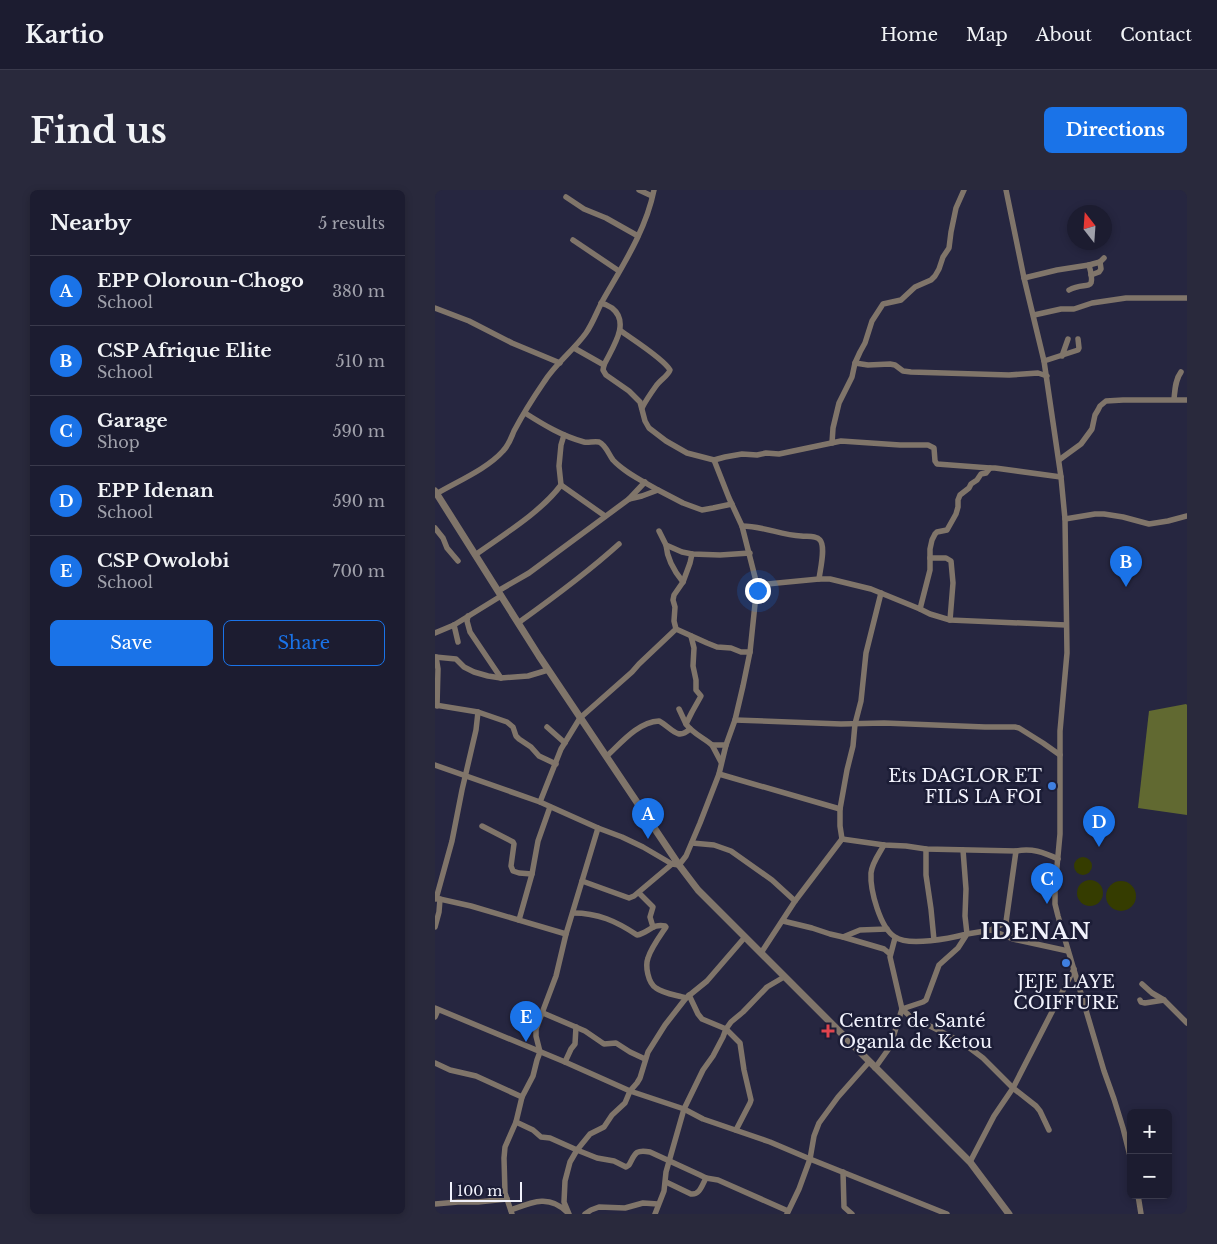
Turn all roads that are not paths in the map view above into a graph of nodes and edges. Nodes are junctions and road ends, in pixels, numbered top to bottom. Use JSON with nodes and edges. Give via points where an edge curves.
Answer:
{"nodes":[{"id":1,"x":639,"y":190,"type":"edge"},
{"id":2,"x":964,"y":190,"type":"edge"},
{"id":3,"x":1006,"y":190,"type":"edge"},
{"id":4,"x":653,"y":193,"type":"edge"},
{"id":5,"x":566,"y":197,"type":"dead end"},
{"id":6,"x":639,"y":236,"type":"junction"},
{"id":7,"x":573,"y":240,"type":"dead end"},
{"id":8,"x":1089,"y":265,"type":"junction"},
{"id":9,"x":619,"y":271,"type":"junction"},
{"id":10,"x":1091,"y":275,"type":"junction"},
{"id":11,"x":1024,"y":278,"type":"junction"},
{"id":12,"x":1069,"y":290,"type":"dead end"},
{"id":13,"x":1187,"y":298,"type":"edge"},
{"id":14,"x":601,"y":302,"type":"junction"},
{"id":15,"x":435,"y":308,"type":"edge"},
{"id":16,"x":1033,"y":315,"type":"junction"},
{"id":17,"x":621,"y":331,"type":"junction"},
{"id":18,"x":1068,"y":339,"type":"dead end"},
{"id":19,"x":1078,"y":339,"type":"dead end"},
{"id":20,"x":574,"y":348,"type":"junction"},
{"id":21,"x":1062,"y":356,"type":"junction"},
{"id":22,"x":1044,"y":361,"type":"junction"},
{"id":23,"x":560,"y":362,"type":"junction"},
{"id":24,"x":855,"y":364,"type":"junction"},
{"id":25,"x":604,"y":365,"type":"junction"},
{"id":26,"x":1181,"y":372,"type":"dead end"},
{"id":27,"x":1047,"y":376,"type":"junction"},
{"id":28,"x":1174,"y":399,"type":"junction"},
{"id":29,"x":1187,"y":400,"type":"edge"},
{"id":30,"x":642,"y":408,"type":"junction"},
{"id":31,"x":525,"y":413,"type":"junction"},
{"id":32,"x":564,"y":435,"type":"junction"},
{"id":33,"x":832,"y":442,"type":"junction"},
{"id":34,"x":714,"y":460,"type":"junction"},
{"id":35,"x":1059,"y":460,"type":"junction"},
{"id":36,"x":990,"y":468,"type":"junction"},
{"id":37,"x":1061,"y":477,"type":"junction"},
{"id":38,"x":645,"y":482,"type":"junction"},
{"id":39,"x":561,"y":484,"type":"junction"},
{"id":40,"x":658,"y":490,"type":"junction"},
{"id":41,"x":436,"y":492,"type":"edge"},
{"id":42,"x":629,"y":499,"type":"junction"},
{"id":43,"x":732,"y":504,"type":"junction"},
{"id":44,"x":605,"y":516,"type":"junction"},
{"id":45,"x":1187,"y":516,"type":"edge"},
{"id":46,"x":1065,"y":519,"type":"junction"},
{"id":47,"x":742,"y":526,"type":"junction"},
{"id":48,"x":435,"y":528,"type":"edge"},
{"id":49,"x":659,"y":532,"type":"dead end"},
{"id":50,"x":619,"y":544,"type":"dead end"},
{"id":51,"x":666,"y":545,"type":"junction"},
{"id":52,"x":750,"y":553,"type":"junction"},
{"id":53,"x":692,"y":554,"type":"junction"},
{"id":54,"x":475,"y":555,"type":"junction"},
{"id":55,"x":931,"y":558,"type":"junction"},
{"id":56,"x":458,"y":561,"type":"dead end"},
{"id":57,"x":819,"y":579,"type":"junction"},
{"id":58,"x":683,"y":582,"type":"junction"},
{"id":59,"x":757,"y":585,"type":"junction"},
{"id":60,"x":500,"y":593,"type":"junction"},
{"id":61,"x":881,"y":593,"type":"junction"},
{"id":62,"x":920,"y":608,"type":"junction"},
{"id":63,"x":468,"y":616,"type":"junction"},
{"id":64,"x":950,"y":620,"type":"junction"},
{"id":65,"x":518,"y":623,"type":"junction"},
{"id":66,"x":454,"y":625,"type":"junction"},
{"id":67,"x":1066,"y":625,"type":"junction"},
{"id":68,"x":676,"y":629,"type":"junction"},
{"id":69,"x":435,"y":633,"type":"edge"},
{"id":70,"x":691,"y":636,"type":"junction"},
{"id":71,"x":458,"y":642,"type":"dead end"},
{"id":72,"x":750,"y":652,"type":"junction"},
{"id":73,"x":436,"y":657,"type":"edge"},
{"id":74,"x":548,"y":670,"type":"junction"},
{"id":75,"x":501,"y":678,"type":"junction"},
{"id":76,"x":436,"y":706,"type":"edge"},
{"id":77,"x":679,"y":709,"type":"dead end"},
{"id":78,"x":479,"y":712,"type":"junction"},
{"id":79,"x":581,"y":718,"type":"junction"},
{"id":80,"x":735,"y":720,"type":"junction"},
{"id":81,"x":855,"y":724,"type":"junction"},
{"id":82,"x":547,"y":727,"type":"dead end"},
{"id":83,"x":688,"y":727,"type":"junction"},
{"id":84,"x":565,"y":743,"type":"junction"},
{"id":85,"x":712,"y":745,"type":"junction"},
{"id":86,"x":726,"y":745,"type":"junction"},
{"id":87,"x":1060,"y":755,"type":"junction"},
{"id":88,"x":607,"y":756,"type":"junction"},
{"id":89,"x":721,"y":762,"type":"junction"},
{"id":90,"x":555,"y":764,"type":"junction"},
{"id":91,"x":435,"y":765,"type":"edge"},
{"id":92,"x":719,"y":774,"type":"junction"},
{"id":93,"x":465,"y":776,"type":"junction"},
{"id":94,"x":541,"y":802,"type":"junction"},
{"id":95,"x":550,"y":807,"type":"junction"},
{"id":96,"x":840,"y":809,"type":"junction"},
{"id":97,"x":481,"y":826,"type":"dead end"},
{"id":98,"x":598,"y":828,"type":"junction"},
{"id":99,"x":842,"y":839,"type":"junction"},
{"id":100,"x":692,"y":843,"type":"junction"},
{"id":101,"x":884,"y":846,"type":"junction"},
{"id":102,"x":926,"y":849,"type":"junction"},
{"id":103,"x":963,"y":850,"type":"junction"},
{"id":104,"x":1016,"y":851,"type":"junction"},
{"id":105,"x":1058,"y":859,"type":"junction"},
{"id":106,"x":676,"y":864,"type":"junction"},
{"id":107,"x":532,"y":874,"type":"junction"},
{"id":108,"x":582,"y":881,"type":"junction"},
{"id":109,"x":639,"y":893,"type":"junction"},
{"id":110,"x":437,"y":899,"type":"edge"},
{"id":111,"x":795,"y":901,"type":"junction"},
{"id":112,"x":573,"y":913,"type":"junction"},
{"id":113,"x":519,"y":920,"type":"junction"},
{"id":114,"x":783,"y":921,"type":"junction"},
{"id":115,"x":1006,"y":922,"type":"junction"},
{"id":116,"x":435,"y":927,"type":"edge"},
{"id":117,"x":653,"y":927,"type":"junction"},
{"id":118,"x":887,"y":929,"type":"junction"},
{"id":119,"x":991,"y":930,"type":"junction"},
{"id":120,"x":566,"y":934,"type":"junction"},
{"id":121,"x":967,"y":934,"type":"junction"},
{"id":122,"x":745,"y":937,"type":"junction"},
{"id":123,"x":843,"y":937,"type":"junction"},
{"id":124,"x":895,"y":938,"type":"junction"},
{"id":125,"x":934,"y":940,"type":"junction"},
{"id":126,"x":1013,"y":940,"type":"junction"},
{"id":127,"x":1068,"y":951,"type":"junction"},
{"id":128,"x":761,"y":953,"type":"junction"},
{"id":129,"x":890,"y":954,"type":"junction"},
{"id":130,"x":1074,"y":969,"type":"junction"},
{"id":131,"x":784,"y":977,"type":"junction"},
{"id":132,"x":1142,"y":984,"type":"dead end"},
{"id":133,"x":688,"y":996,"type":"junction"},
{"id":134,"x":1140,"y":1000,"type":"dead end"},
{"id":135,"x":1164,"y":1000,"type":"junction"},
{"id":136,"x":436,"y":1009,"type":"edge"},
{"id":137,"x":902,"y":1010,"type":"junction"},
{"id":138,"x":543,"y":1013,"type":"junction"},
{"id":139,"x":435,"y":1017,"type":"edge"},
{"id":140,"x":1187,"y":1024,"type":"edge"},
{"id":141,"x":576,"y":1027,"type":"junction"},
{"id":142,"x":726,"y":1029,"type":"junction"},
{"id":143,"x":540,"y":1052,"type":"junction"},
{"id":144,"x":645,"y":1058,"type":"junction"},
{"id":145,"x":565,"y":1062,"type":"junction"},
{"id":146,"x":869,"y":1062,"type":"junction"},
{"id":147,"x":435,"y":1063,"type":"edge"},
{"id":148,"x":875,"y":1068,"type":"junction"},
{"id":149,"x":1013,"y":1088,"type":"junction"},
{"id":150,"x":630,"y":1092,"type":"junction"},
{"id":151,"x":522,"y":1097,"type":"junction"},
{"id":152,"x":684,"y":1109,"type":"junction"},
{"id":153,"x":516,"y":1122,"type":"junction"},
{"id":154,"x":736,"y":1130,"type":"junction"},
{"id":155,"x":1049,"y":1130,"type":"dead end"},
{"id":156,"x":577,"y":1150,"type":"junction"},
{"id":157,"x":1130,"y":1154,"type":"edge"},
{"id":158,"x":810,"y":1159,"type":"junction"},
{"id":159,"x":670,"y":1162,"type":"junction"},
{"id":160,"x":970,"y":1162,"type":"junction"},
{"id":161,"x":843,"y":1172,"type":"junction"},
{"id":162,"x":706,"y":1178,"type":"junction"},
{"id":163,"x":666,"y":1182,"type":"junction"},
{"id":164,"x":1139,"y":1199,"type":"edge"},
{"id":165,"x":507,"y":1200,"type":"junction"},
{"id":166,"x":435,"y":1204,"type":"edge"},
{"id":167,"x":658,"y":1204,"type":"junction"},
{"id":168,"x":512,"y":1212,"type":"edge"},
{"id":169,"x":788,"y":1213,"type":"edge"},
{"id":170,"x":569,"y":1214,"type":"edge"},
{"id":171,"x":585,"y":1214,"type":"edge"},
{"id":172,"x":655,"y":1214,"type":"edge"},
{"id":173,"x":852,"y":1214,"type":"edge"},
{"id":174,"x":947,"y":1214,"type":"edge"},
{"id":175,"x":1009,"y":1214,"type":"edge"},
{"id":176,"x":1141,"y":1214,"type":"edge"}],
"edges":[{"from":1,"to":4,"type":"street"},
{"from":2,"to":24,"type":"street","via":[[956,208],[949,248],[938,273],[901,300],[883,304],[872,321]]},
{"from":3,"to":11,"type":"street"},
{"from":4,"to":6,"type":"street"},
{"from":5,"to":6,"type":"street"},
{"from":6,"to":9,"type":"street"},
{"from":7,"to":9,"type":"street"},
{"from":8,"to":10,"type":"street"},
{"from":8,"to":10,"type":"street","via":[[1102,260],[1099,272]]},
{"from":8,"to":11,"type":"street"},
{"from":9,"to":14,"type":"street"},
{"from":10,"to":12,"type":"street","via":[[1090,285]]},
{"from":11,"to":16,"type":"street"},
{"from":13,"to":16,"type":"street","via":[[1126,298]]},
{"from":14,"to":17,"type":"street","via":[[617,314]]},
{"from":14,"to":20,"type":"street","via":[[587,332]]},
{"from":15,"to":23,"type":"street"},
{"from":16,"to":22,"type":"street"},
{"from":17,"to":25,"type":"street"},
{"from":17,"to":30,"type":"street","via":[[669,366],[669,374],[661,379]]},
{"from":18,"to":21,"type":"street"},
{"from":19,"to":21,"type":"street","via":[[1078,350]]},
{"from":20,"to":23,"type":"street"},
{"from":20,"to":25,"type":"street"},
{"from":21,"to":22,"type":"street"},
{"from":22,"to":27,"type":"street"},
{"from":23,"to":31,"type":"street"},
{"from":24,"to":27,"type":"street","via":[[895,364],[903,371],[1001,375],[1038,372]]},
{"from":24,"to":33,"type":"street","via":[[839,403]]},
{"from":25,"to":30,"type":"street","via":[[606,375],[629,391]]},
{"from":26,"to":28,"type":"street"},
{"from":27,"to":35,"type":"street"},
{"from":28,"to":29,"type":"street"},
{"from":28,"to":35,"type":"street","via":[[1106,401],[1100,406],[1092,429],[1081,444]]},
{"from":30,"to":34,"type":"street","via":[[649,428],[666,441],[687,453]]},
{"from":31,"to":32,"type":"street"},
{"from":31,"to":41,"type":"street","via":[[503,451]]},
{"from":32,"to":38,"type":"street","via":[[585,442],[599,442],[614,461]]},
{"from":32,"to":39,"type":"street","via":[[559,466]]},
{"from":33,"to":34,"type":"street","via":[[779,454],[742,454]]},
{"from":33,"to":36,"type":"street","via":[[928,445],[934,448],[937,464]]},
{"from":34,"to":43,"type":"street"},
{"from":35,"to":37,"type":"street"},
{"from":36,"to":37,"type":"street"},
{"from":36,"to":55,"type":"street","via":[[960,495],[957,514],[947,530],[935,534]]},
{"from":37,"to":46,"type":"street"},
{"from":38,"to":40,"type":"street"},
{"from":38,"to":42,"type":"street"},
{"from":39,"to":44,"type":"street"},
{"from":39,"to":54,"type":"street","via":[[539,508]]},
{"from":40,"to":42,"type":"street"},
{"from":40,"to":43,"type":"street","via":[[702,510]]},
{"from":41,"to":54,"type":"street"},
{"from":42,"to":44,"type":"street"},
{"from":43,"to":47,"type":"street"},
{"from":44,"to":60,"type":"street"},
{"from":45,"to":46,"type":"street","via":[[1149,524],[1104,514]]},
{"from":46,"to":67,"type":"street"},
{"from":47,"to":52,"type":"street"},
{"from":47,"to":57,"type":"street","via":[[818,538],[823,549]]},
{"from":48,"to":56,"type":"street"},
{"from":49,"to":51,"type":"street"},
{"from":50,"to":65,"type":"street","via":[[570,586]]},
{"from":51,"to":53,"type":"street"},
{"from":51,"to":58,"type":"street","via":[[674,570]]},
{"from":52,"to":53,"type":"street"},
{"from":52,"to":59,"type":"street"},
{"from":53,"to":58,"type":"street"},
{"from":54,"to":60,"type":"street"},
{"from":55,"to":62,"type":"street"},
{"from":55,"to":64,"type":"street","via":[[951,561]]},
{"from":57,"to":59,"type":"street"},
{"from":57,"to":61,"type":"street"},
{"from":58,"to":68,"type":"street","via":[[673,600]]},
{"from":59,"to":72,"type":"street"},
{"from":60,"to":63,"type":"street"},
{"from":60,"to":65,"type":"street"},
{"from":61,"to":62,"type":"street"},
{"from":61,"to":81,"type":"street","via":[[866,653]]},
{"from":62,"to":64,"type":"street"},
{"from":63,"to":66,"type":"street"},
{"from":63,"to":75,"type":"street","via":[[470,632]]},
{"from":64,"to":67,"type":"street"},
{"from":65,"to":74,"type":"street"},
{"from":66,"to":69,"type":"street"},
{"from":66,"to":71,"type":"street"},
{"from":67,"to":87,"type":"street"},
{"from":68,"to":70,"type":"street"},
{"from":68,"to":79,"type":"street"},
{"from":70,"to":72,"type":"street","via":[[712,645]]},
{"from":70,"to":83,"type":"street","via":[[696,690],[701,696]]},
{"from":72,"to":80,"type":"street"},
{"from":73,"to":75,"type":"street","via":[[456,659],[474,672]]},
{"from":73,"to":76,"type":"street"},
{"from":74,"to":75,"type":"street","via":[[528,676]]},
{"from":74,"to":79,"type":"street"},
{"from":76,"to":78,"type":"street"},
{"from":77,"to":83,"type":"street"},
{"from":78,"to":90,"type":"street","via":[[507,722],[519,739],[539,756]]},
{"from":78,"to":93,"type":"street"},
{"from":79,"to":84,"type":"street"},
{"from":79,"to":88,"type":"street"},
{"from":80,"to":81,"type":"street"},
{"from":80,"to":86,"type":"street"},
{"from":81,"to":87,"type":"street","via":[[1015,726]]},
{"from":81,"to":96,"type":"street"},
{"from":82,"to":84,"type":"street"},
{"from":83,"to":85,"type":"street"},
{"from":83,"to":88,"type":"street","via":[[684,734],[679,735],[659,721],[650,722],[630,734]]},
{"from":84,"to":90,"type":"street"},
{"from":85,"to":86,"type":"street"},
{"from":85,"to":89,"type":"street"},
{"from":86,"to":89,"type":"street"},
{"from":87,"to":105,"type":"street"},
{"from":88,"to":106,"type":"street"},
{"from":89,"to":92,"type":"street"},
{"from":90,"to":94,"type":"street"},
{"from":91,"to":93,"type":"street"},
{"from":92,"to":96,"type":"street"},
{"from":92,"to":100,"type":"street"},
{"from":93,"to":94,"type":"street"},
{"from":93,"to":110,"type":"street"},
{"from":94,"to":95,"type":"street"},
{"from":95,"to":98,"type":"street"},
{"from":95,"to":107,"type":"street","via":[[538,841]]},
{"from":96,"to":99,"type":"street"},
{"from":97,"to":107,"type":"street","via":[[513,842],[513,871]]},
{"from":98,"to":106,"type":"street"},
{"from":98,"to":108,"type":"street"},
{"from":99,"to":101,"type":"street"},
{"from":99,"to":111,"type":"street"},
{"from":100,"to":106,"type":"street","via":[[686,856]]},
{"from":100,"to":111,"type":"street","via":[[731,851]]},
{"from":101,"to":102,"type":"street"},
{"from":101,"to":118,"type":"street","via":[[873,865],[871,882],[877,910]]},
{"from":102,"to":103,"type":"street"},
{"from":102,"to":125,"type":"street"},
{"from":103,"to":104,"type":"street"},
{"from":103,"to":121,"type":"street"},
{"from":104,"to":105,"type":"street","via":[[1036,850]]},
{"from":104,"to":115,"type":"street"},
{"from":105,"to":127,"type":"street","via":[[1055,904]]},
{"from":106,"to":109,"type":"street"},
{"from":106,"to":122,"type":"street"},
{"from":107,"to":113,"type":"street"},
{"from":108,"to":109,"type":"street","via":[[629,898]]},
{"from":108,"to":112,"type":"street"},
{"from":109,"to":117,"type":"street","via":[[653,907],[650,917]]},
{"from":110,"to":113,"type":"street"},
{"from":110,"to":116,"type":"street","via":[[439,912]]},
{"from":111,"to":114,"type":"street"},
{"from":112,"to":117,"type":"street","via":[[609,919],[637,935]]},
{"from":112,"to":120,"type":"street"},
{"from":113,"to":120,"type":"street"},
{"from":114,"to":123,"type":"street"},
{"from":114,"to":128,"type":"street"},
{"from":115,"to":119,"type":"street"},
{"from":115,"to":126,"type":"street"},
{"from":117,"to":133,"type":"street","via":[[660,924],[666,927],[648,958],[648,975],[652,983],[664,992]]},
{"from":118,"to":123,"type":"street","via":[[860,930]]},
{"from":118,"to":124,"type":"street"},
{"from":119,"to":121,"type":"street"},
{"from":119,"to":126,"type":"street"},
{"from":120,"to":138,"type":"street"},
{"from":121,"to":125,"type":"street"},
{"from":121,"to":137,"type":"street","via":[[958,948],[939,965],[926,1000]]},
{"from":122,"to":128,"type":"street"},
{"from":122,"to":133,"type":"street","via":[[707,981]]},
{"from":123,"to":129,"type":"street","via":[[884,949]]},
{"from":124,"to":125,"type":"street","via":[[922,942]]},
{"from":124,"to":129,"type":"street"},
{"from":126,"to":127,"type":"street"},
{"from":127,"to":130,"type":"street"},
{"from":128,"to":131,"type":"street"},
{"from":129,"to":137,"type":"street"},
{"from":130,"to":149,"type":"street"},
{"from":130,"to":157,"type":"street"},
{"from":131,"to":142,"type":"street","via":[[767,987]]},
{"from":131,"to":146,"type":"street"},
{"from":132,"to":135,"type":"street"},
{"from":133,"to":142,"type":"street","via":[[702,1019]]},
{"from":133,"to":144,"type":"street"},
{"from":134,"to":135,"type":"street","via":[[1145,1003]]},
{"from":135,"to":140,"type":"street"},
{"from":136,"to":139,"type":"street"},
{"from":136,"to":143,"type":"street"},
{"from":137,"to":148,"type":"street","via":[[890,1048]]},
{"from":137,"to":149,"type":"street","via":[[913,1019],[963,1043]]},
{"from":138,"to":141,"type":"street"},
{"from":138,"to":143,"type":"street","via":[[536,1029]]},
{"from":141,"to":144,"type":"street","via":[[604,1044],[616,1043]]},
{"from":141,"to":145,"type":"street","via":[[575,1044]]},
{"from":142,"to":152,"type":"street"},
{"from":142,"to":154,"type":"street","via":[[740,1043],[751,1097]]},
{"from":143,"to":145,"type":"street"},
{"from":143,"to":151,"type":"street"},
{"from":144,"to":150,"type":"street","via":[[637,1084]]},
{"from":145,"to":150,"type":"street"},
{"from":146,"to":148,"type":"street"},
{"from":146,"to":158,"type":"street","via":[[819,1123]]},
{"from":147,"to":151,"type":"street"},
{"from":148,"to":160,"type":"street"},
{"from":149,"to":155,"type":"street","via":[[1037,1106]]},
{"from":149,"to":160,"type":"street"},
{"from":150,"to":152,"type":"street"},
{"from":150,"to":156,"type":"street","via":[[623,1107]]},
{"from":151,"to":153,"type":"street"},
{"from":152,"to":154,"type":"street"},
{"from":152,"to":159,"type":"street"},
{"from":153,"to":156,"type":"street"},
{"from":153,"to":165,"type":"street","via":[[505,1147]]},
{"from":154,"to":158,"type":"street"},
{"from":156,"to":159,"type":"street","via":[[626,1166],[642,1150]]},
{"from":156,"to":170,"type":"street","via":[[565,1181],[564,1202]]},
{"from":158,"to":161,"type":"street"},
{"from":158,"to":169,"type":"street"},
{"from":159,"to":162,"type":"street"},
{"from":159,"to":163,"type":"street"},
{"from":160,"to":175,"type":"street"},
{"from":161,"to":173,"type":"street","via":[[844,1207]]},
{"from":161,"to":174,"type":"street"},
{"from":162,"to":163,"type":"street","via":[[695,1194]]},
{"from":162,"to":169,"type":"street","via":[[718,1180]]},
{"from":163,"to":167,"type":"street"},
{"from":164,"to":176,"type":"street"},
{"from":165,"to":166,"type":"street"},
{"from":165,"to":168,"type":"street"},
{"from":167,"to":171,"type":"street","via":[[599,1207]]},
{"from":167,"to":172,"type":"street"},
{"from":168,"to":170,"type":"street","via":[[535,1202],[548,1201]]}]}
